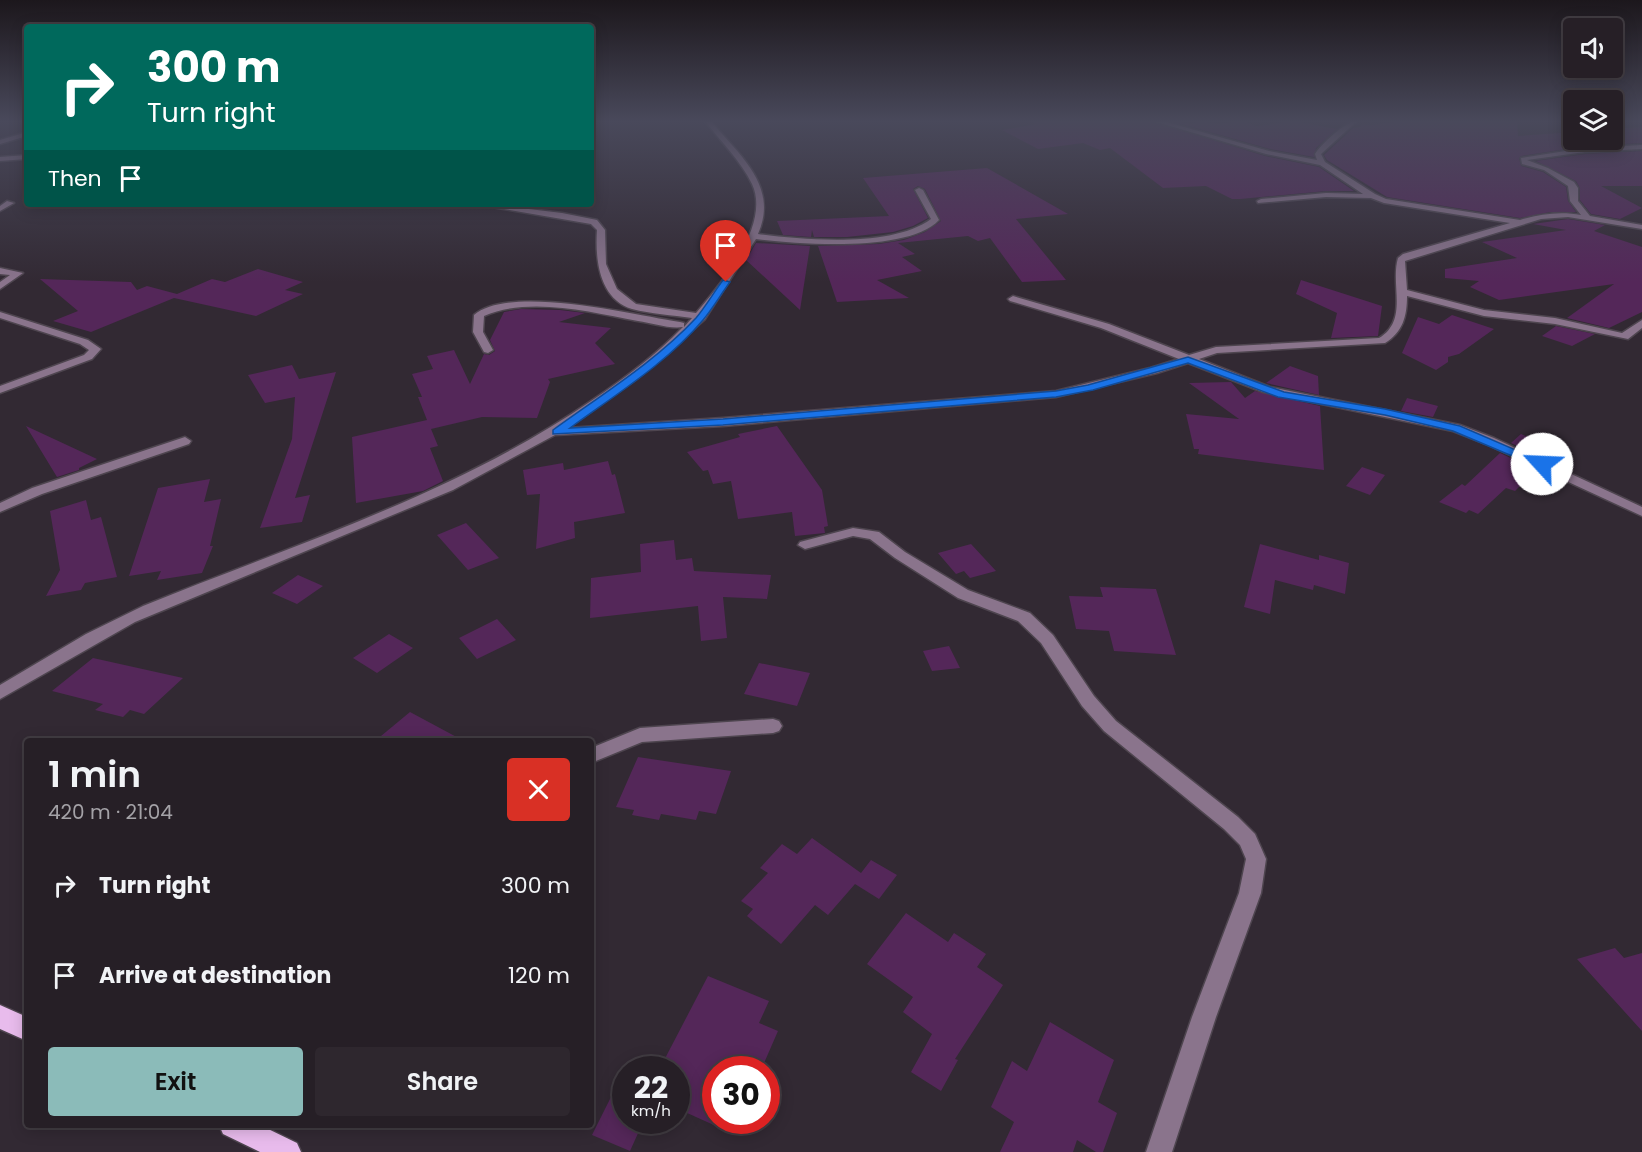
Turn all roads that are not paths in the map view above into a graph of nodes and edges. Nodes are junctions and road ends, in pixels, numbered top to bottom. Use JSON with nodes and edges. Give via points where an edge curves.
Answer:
{"nodes":[{"id":1,"x":750,"y":175,"type":"edge"},
{"id":2,"x":1340,"y":175,"type":"edge"},
{"id":3,"x":1556,"y":175,"type":"edge"},
{"id":4,"x":919,"y":190,"type":"dead end"},
{"id":5,"x":1372,"y":196,"type":"junction"},
{"id":6,"x":1261,"y":201,"type":"dead end"},
{"id":7,"x":10,"y":203,"type":"dead end"},
{"id":8,"x":496,"y":207,"type":"dead end"},
{"id":9,"x":0,"y":209,"type":"edge"},
{"id":10,"x":1587,"y":217,"type":"junction"},
{"id":11,"x":1520,"y":223,"type":"junction"},
{"id":12,"x":1642,"y":227,"type":"edge"},
{"id":13,"x":752,"y":236,"type":"junction"},
{"id":14,"x":0,"y":272,"type":"edge"},
{"id":15,"x":0,"y":286,"type":"edge"},
{"id":16,"x":1403,"y":292,"type":"junction"},
{"id":17,"x":1012,"y":299,"type":"dead end"},
{"id":18,"x":0,"y":315,"type":"edge"},
{"id":19,"x":696,"y":322,"type":"junction"},
{"id":20,"x":1642,"y":323,"type":"edge"},
{"id":21,"x":488,"y":350,"type":"dead end"},
{"id":22,"x":1188,"y":360,"type":"junction"},
{"id":23,"x":0,"y":390,"type":"edge"},
{"id":24,"x":557,"y":432,"type":"junction"},
{"id":25,"x":185,"y":441,"type":"dead end"},
{"id":26,"x":0,"y":508,"type":"edge"},
{"id":27,"x":1642,"y":512,"type":"edge"},
{"id":28,"x":805,"y":545,"type":"dead end"},
{"id":29,"x":0,"y":693,"type":"edge"},
{"id":30,"x":772,"y":726,"type":"dead end"},
{"id":31,"x":594,"y":755,"type":"edge"},
{"id":32,"x":0,"y":1017,"type":"edge"},
{"id":33,"x":24,"y":1028,"type":"edge"},
{"id":34,"x":242,"y":1128,"type":"edge"},
{"id":35,"x":288,"y":1152,"type":"edge"},
{"id":36,"x":1159,"y":1152,"type":"edge"}],
"edges":[{"from":1,"to":13,"type":"street","via":[[757,183],[762,206]]},
{"from":2,"to":5,"type":"street"},
{"from":3,"to":10,"type":"street","via":[[1574,188],[1574,201]]},
{"from":4,"to":13,"type":"street","via":[[935,220],[927,227],[882,238],[830,244]]},
{"from":5,"to":6,"type":"street","via":[[1326,195]]},
{"from":5,"to":11,"type":"street","via":[[1413,207]]},
{"from":7,"to":9,"type":"street"},
{"from":8,"to":19,"type":"street","via":[[594,222],[601,230],[598,257],[607,285],[624,302]]},
{"from":10,"to":11,"type":"street","via":[[1549,216]]},
{"from":10,"to":12,"type":"street"},
{"from":11,"to":16,"type":"street","via":[[1402,258]]},
{"from":13,"to":19,"type":"street","via":[[738,263]]},
{"from":14,"to":15,"type":"street","via":[[18,273]]},
{"from":16,"to":20,"type":"street","via":[[1484,313],[1555,321],[1624,337]]},
{"from":16,"to":22,"type":"street","via":[[1398,328],[1382,341],[1216,350]]},
{"from":17,"to":22,"type":"street","via":[[1105,326]]},
{"from":18,"to":23,"type":"street","via":[[96,349],[88,357]]},
{"from":19,"to":21,"type":"street","via":[[548,303],[497,307],[479,315],[478,332]]},
{"from":19,"to":24,"type":"street","via":[[646,367]]},
{"from":22,"to":24,"type":"street","via":[[1056,394]]},
{"from":22,"to":27,"type":"street","via":[[1282,394],[1456,428]]},
{"from":24,"to":29,"type":"street","via":[[387,515],[139,614]]},
{"from":25,"to":26,"type":"street","via":[[67,480]]},
{"from":28,"to":36,"type":"street","via":[[853,532],[874,535],[963,594],[1024,617],[1047,639],[1088,701],[1110,726],[1248,840],[1256,859],[1250,893]]},
{"from":30,"to":31,"type":"street","via":[[640,735]]},
{"from":32,"to":33,"type":"main road"},
{"from":34,"to":35,"type":"main road"}]}
